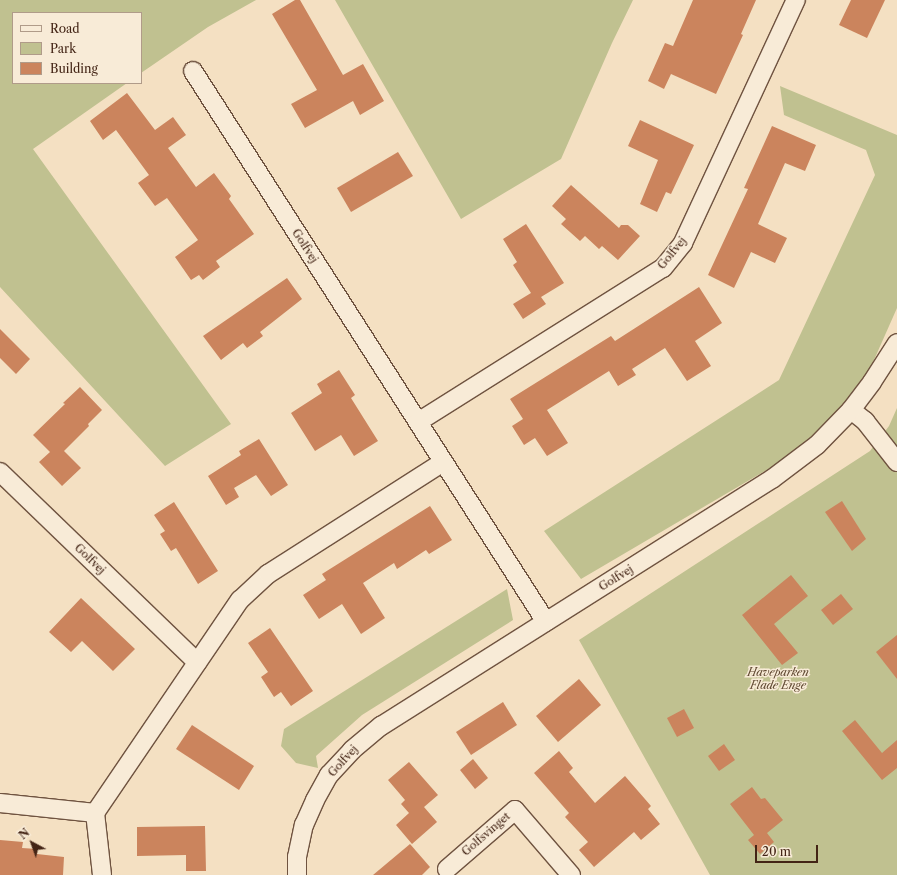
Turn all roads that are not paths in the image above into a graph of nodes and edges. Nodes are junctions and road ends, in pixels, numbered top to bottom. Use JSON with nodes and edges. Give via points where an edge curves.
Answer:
{"nodes":[{"id":1,"x":796,"y":0,"type":"edge"},
{"id":2,"x":193,"y":71,"type":"dead end"},
{"id":3,"x":897,"y":343,"type":"edge"},
{"id":4,"x":851,"y":410,"type":"junction"},
{"id":5,"x":418,"y":422,"type":"junction"},
{"id":6,"x":443,"y":462,"type":"junction"},
{"id":7,"x":897,"y":462,"type":"edge"},
{"id":8,"x":0,"y":472,"type":"edge"},
{"id":9,"x":546,"y":622,"type":"junction"},
{"id":10,"x":197,"y":662,"type":"junction"},
{"id":11,"x":0,"y":803,"type":"edge"},
{"id":12,"x":95,"y":813,"type":"junction"},
{"id":13,"x":448,"y":868,"type":"dead end"},
{"id":14,"x":102,"y":875,"type":"edge"},
{"id":15,"x":297,"y":875,"type":"edge"},
{"id":16,"x":571,"y":875,"type":"edge"}],
"edges":[{"from":1,"to":5,"type":"street","name":"Golfvej","via":[[683,243],[663,268]]},
{"from":2,"to":5,"type":"street","name":"Golfvej"},
{"from":3,"to":4,"type":"street","name":"Golfvej"},
{"from":4,"to":7,"type":"street","via":[[865,421]]},
{"from":4,"to":9,"type":"street","name":"Golfvej","via":[[817,445],[772,479]]},
{"from":5,"to":6,"type":"street","name":"Golfvej"},
{"from":6,"to":9,"type":"street","name":"Golfvej"},
{"from":6,"to":10,"type":"street","via":[[268,574],[240,600]]},
{"from":8,"to":10,"type":"street","name":"Golfvej"},
{"from":9,"to":15,"type":"street","name":"Golfvej","via":[[381,726],[352,750],[329,775],[314,800],[304,825],[297,857]]},
{"from":10,"to":12,"type":"street"},
{"from":11,"to":12,"type":"street"},
{"from":12,"to":14,"type":"street"},
{"from":13,"to":16,"type":"street","name":"Golfsvinget","via":[[515,810]]}]}
